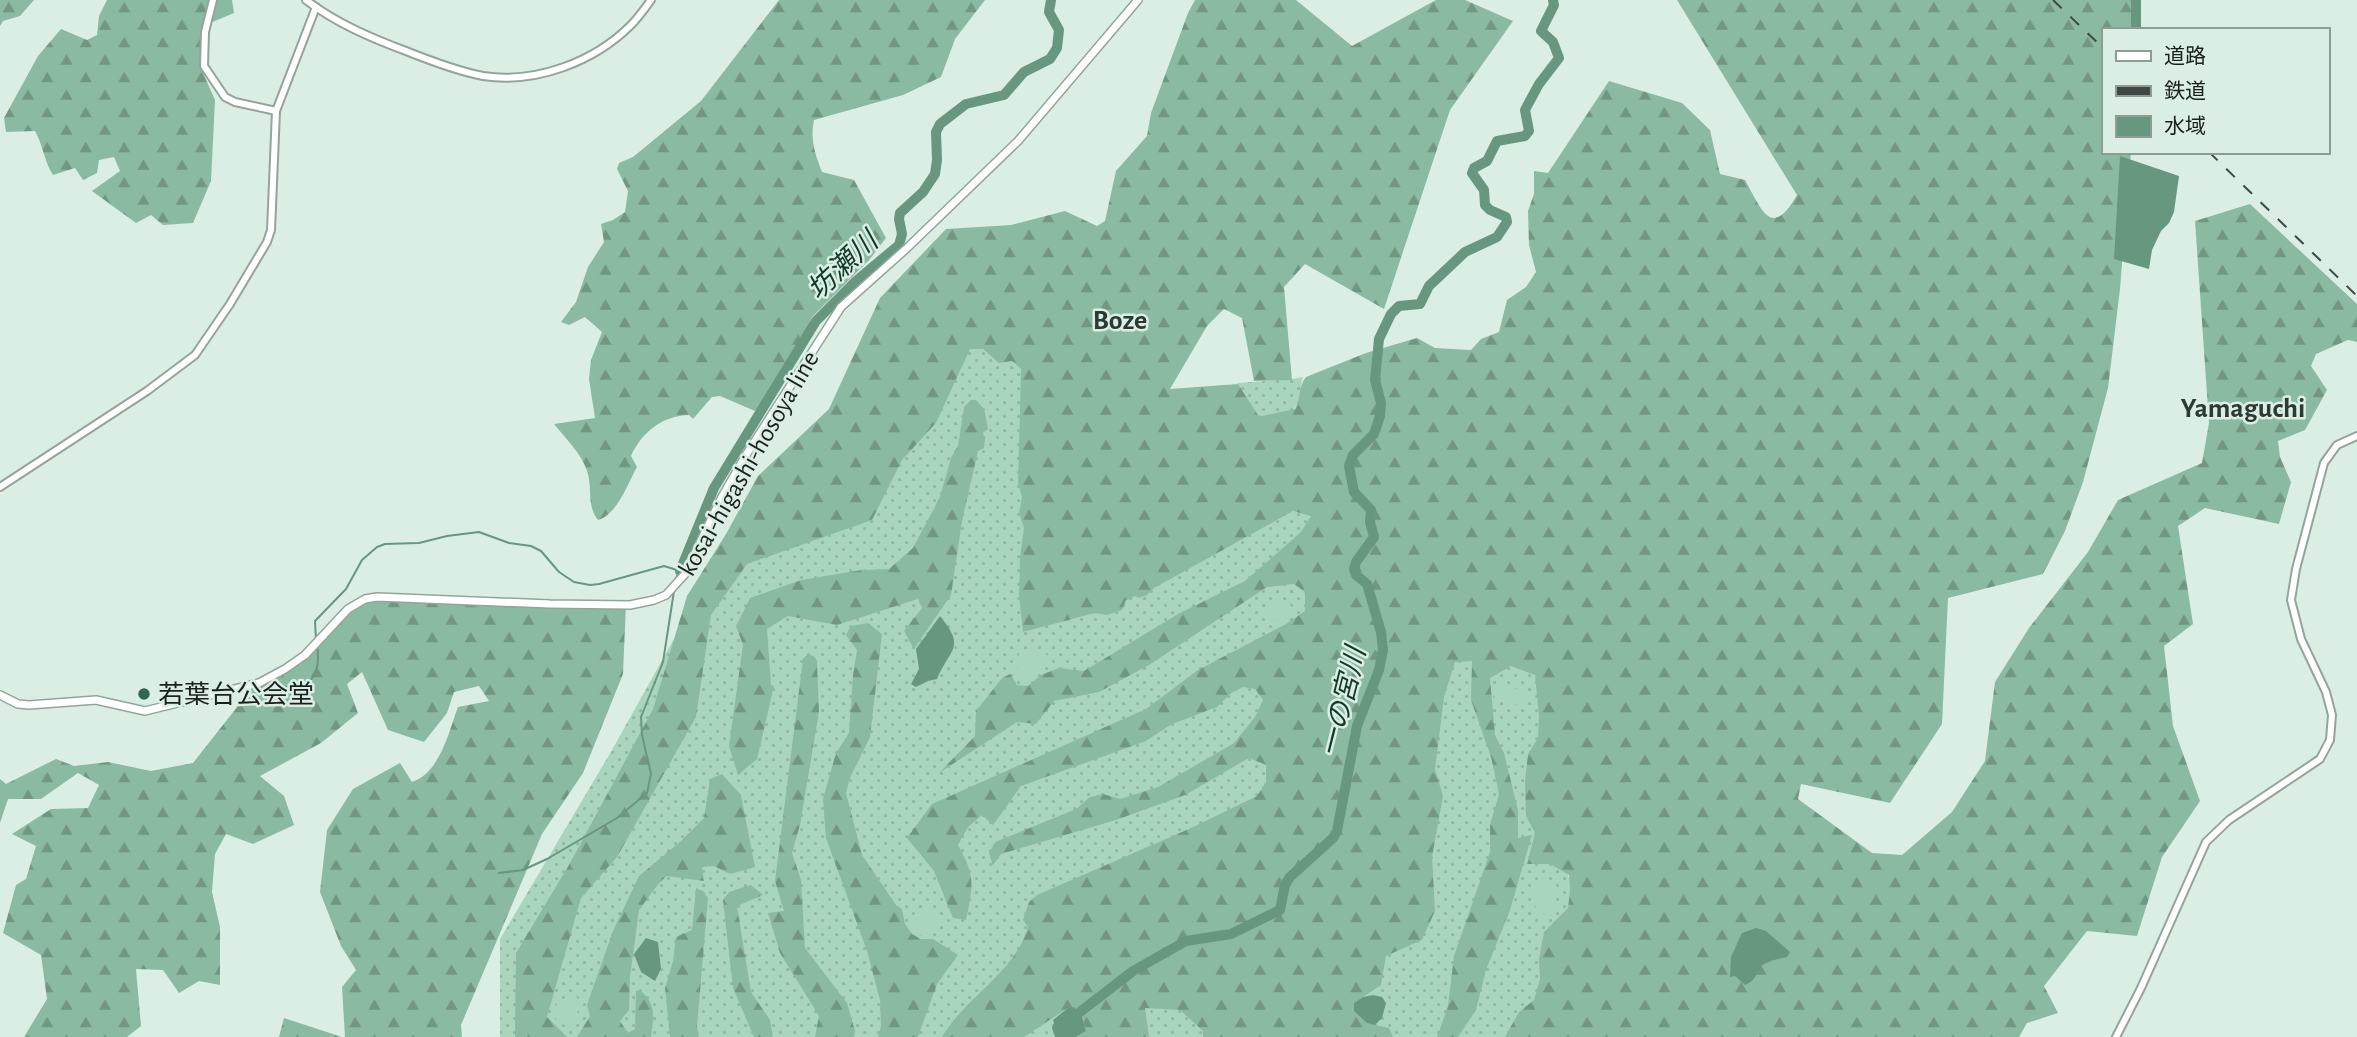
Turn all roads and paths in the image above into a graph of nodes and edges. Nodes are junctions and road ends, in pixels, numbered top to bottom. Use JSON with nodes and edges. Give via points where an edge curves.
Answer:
{"nodes":[{"id":1,"x":213,"y":0,"type":"edge"},
{"id":2,"x":306,"y":0,"type":"edge"},
{"id":3,"x":651,"y":0,"type":"edge"},
{"id":4,"x":1138,"y":0,"type":"edge"},
{"id":5,"x":316,"y":7,"type":"junction"},
{"id":6,"x":276,"y":111,"type":"junction"},
{"id":7,"x":2357,"y":436,"type":"edge"},
{"id":8,"x":0,"y":487,"type":"edge"},
{"id":9,"x":0,"y":695,"type":"edge"},
{"id":10,"x":2116,"y":1037,"type":"edge"}],
"edges":[{"from":1,"to":6,"type":"street","via":[[205,32],[204,66],[225,97]]},
{"from":2,"to":5,"type":"street"},
{"from":3,"to":5,"type":"street","via":[[631,25],[570,65],[534,75],[506,76],[484,76],[441,65],[356,31]]},
{"from":4,"to":9,"type":"main road","name":"kosai-higashi-hosoya line","via":[[1018,141],[841,307],[746,454],[685,573],[666,595],[629,605],[377,597],[348,609],[306,655],[259,682],[145,711],[96,700],[18,704]]},
{"from":5,"to":6,"type":"street"},
{"from":6,"to":8,"type":"street","via":[[271,230],[195,355]]},
{"from":7,"to":10,"type":"street","via":[[2337,445],[2325,463],[2291,600],[2301,639],[2326,692],[2332,715],[2330,740],[2320,759],[2229,820],[2206,842]]}]}
